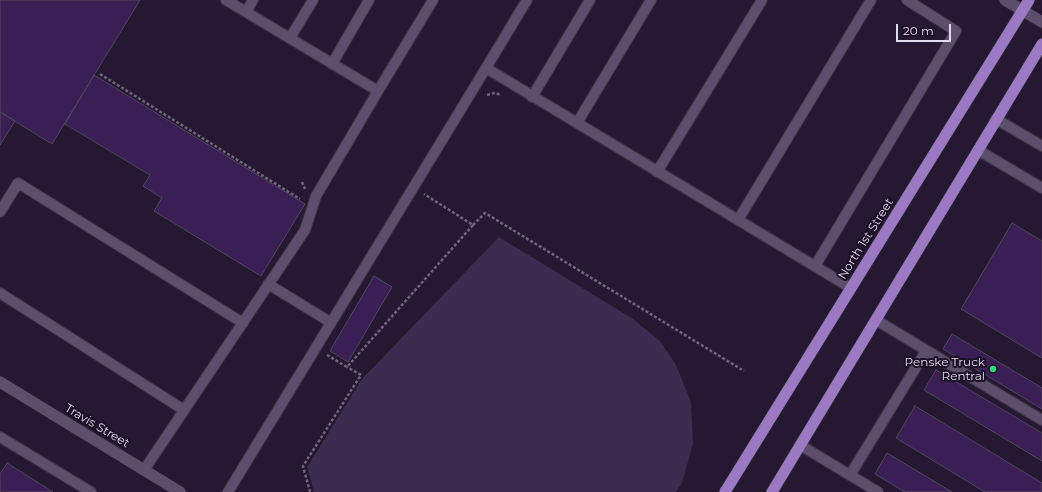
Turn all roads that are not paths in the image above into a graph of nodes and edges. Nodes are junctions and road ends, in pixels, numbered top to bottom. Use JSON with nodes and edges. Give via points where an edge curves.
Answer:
{"nodes":[{"id":1,"x":226,"y":0,"type":"edge"},
{"id":2,"x":253,"y":0,"type":"edge"},
{"id":3,"x":313,"y":0,"type":"edge"},
{"id":4,"x":369,"y":0,"type":"edge"},
{"id":5,"x":433,"y":0,"type":"edge"},
{"id":6,"x":527,"y":0,"type":"edge"},
{"id":7,"x":590,"y":0,"type":"edge"},
{"id":8,"x":651,"y":0,"type":"edge"},
{"id":9,"x":762,"y":0,"type":"edge"},
{"id":10,"x":871,"y":0,"type":"edge"},
{"id":11,"x":907,"y":0,"type":"edge"},
{"id":12,"x":1005,"y":0,"type":"edge"},
{"id":13,"x":1029,"y":0,"type":"edge"},
{"id":14,"x":1022,"y":11,"type":"junction"},
{"id":15,"x":246,"y":12,"type":"junction"},
{"id":16,"x":1042,"y":22,"type":"edge"},
{"id":17,"x":290,"y":38,"type":"junction"},
{"id":18,"x":1042,"y":44,"type":"edge"},
{"id":19,"x":332,"y":64,"type":"junction"},
{"id":20,"x":486,"y":68,"type":"junction"},
{"id":21,"x":378,"y":91,"type":"junction"},
{"id":22,"x":532,"y":97,"type":"junction"},
{"id":23,"x":996,"y":119,"type":"junction"},
{"id":24,"x":577,"y":124,"type":"junction"},
{"id":25,"x":1042,"y":146,"type":"edge"},
{"id":26,"x":978,"y":150,"type":"junction"},
{"id":27,"x":657,"y":172,"type":"junction"},
{"id":28,"x":1042,"y":188,"type":"edge"},
{"id":29,"x":0,"y":212,"type":"edge"},
{"id":30,"x":738,"y":220,"type":"junction"},
{"id":31,"x":815,"y":266,"type":"junction"},
{"id":32,"x":268,"y":284,"type":"junction"},
{"id":33,"x":851,"y":288,"type":"junction"},
{"id":34,"x":0,"y":293,"type":"edge"},
{"id":35,"x":876,"y":320,"type":"junction"},
{"id":36,"x":330,"y":322,"type":"junction"},
{"id":37,"x":243,"y":323,"type":"junction"},
{"id":38,"x":926,"y":350,"type":"junction"},
{"id":39,"x":0,"y":382,"type":"edge"},
{"id":40,"x":184,"y":410,"type":"junction"},
{"id":41,"x":1042,"y":420,"type":"edge"},
{"id":42,"x":0,"y":437,"type":"edge"},
{"id":43,"x":800,"y":445,"type":"junction"},
{"id":44,"x":144,"y":470,"type":"junction"},
{"id":45,"x":850,"y":475,"type":"junction"},
{"id":46,"x":91,"y":492,"type":"edge"},
{"id":47,"x":180,"y":492,"type":"edge"},
{"id":48,"x":228,"y":492,"type":"edge"},
{"id":49,"x":725,"y":492,"type":"edge"},
{"id":50,"x":772,"y":492,"type":"edge"},
{"id":51,"x":878,"y":492,"type":"edge"}],
"edges":[{"from":1,"to":15,"type":"lane"},
{"from":2,"to":15,"type":"lane"},
{"from":3,"to":17,"type":"lane"},
{"from":4,"to":19,"type":"lane"},
{"from":5,"to":21,"type":"lane"},
{"from":6,"to":20,"type":"lane"},
{"from":7,"to":22,"type":"lane"},
{"from":8,"to":24,"type":"lane"},
{"from":9,"to":27,"type":"lane"},
{"from":10,"to":30,"type":"lane"},
{"from":11,"to":31,"type":"lane","via":[[956,31]]},
{"from":12,"to":14,"type":"street"},
{"from":13,"to":14,"type":"main road","name":"North 1st Street"},
{"from":14,"to":16,"type":"street"},
{"from":14,"to":33,"type":"main road","name":"North 1st Street"},
{"from":15,"to":17,"type":"lane"},
{"from":17,"to":19,"type":"lane"},
{"from":18,"to":23,"type":"main road"},
{"from":19,"to":21,"type":"lane"},
{"from":20,"to":22,"type":"lane"},
{"from":20,"to":36,"type":"lane"},
{"from":21,"to":32,"type":"lane","via":[[316,196],[305,230]]},
{"from":22,"to":24,"type":"lane"},
{"from":23,"to":25,"type":"lane"},
{"from":23,"to":26,"type":"main road"},
{"from":24,"to":27,"type":"lane"},
{"from":26,"to":28,"type":"lane"},
{"from":26,"to":35,"type":"main road"},
{"from":27,"to":30,"type":"lane"},
{"from":29,"to":37,"type":"lane","via":[[18,184]]},
{"from":30,"to":31,"type":"lane"},
{"from":31,"to":33,"type":"lane"},
{"from":32,"to":36,"type":"lane"},
{"from":32,"to":37,"type":"lane"},
{"from":33,"to":49,"type":"main road","name":"North 1st Street"},
{"from":34,"to":40,"type":"lane"},
{"from":35,"to":38,"type":"lane"},
{"from":35,"to":43,"type":"main road"},
{"from":36,"to":48,"type":"lane"},
{"from":37,"to":40,"type":"lane"},
{"from":38,"to":41,"type":"lane"},
{"from":38,"to":45,"type":"lane"},
{"from":39,"to":44,"type":"street","name":"Travis Street"},
{"from":40,"to":44,"type":"lane"},
{"from":42,"to":46,"type":"lane"},
{"from":43,"to":45,"type":"lane"},
{"from":43,"to":50,"type":"main road"},
{"from":44,"to":47,"type":"street","name":"Travis Street"},
{"from":45,"to":51,"type":"lane"}]}
